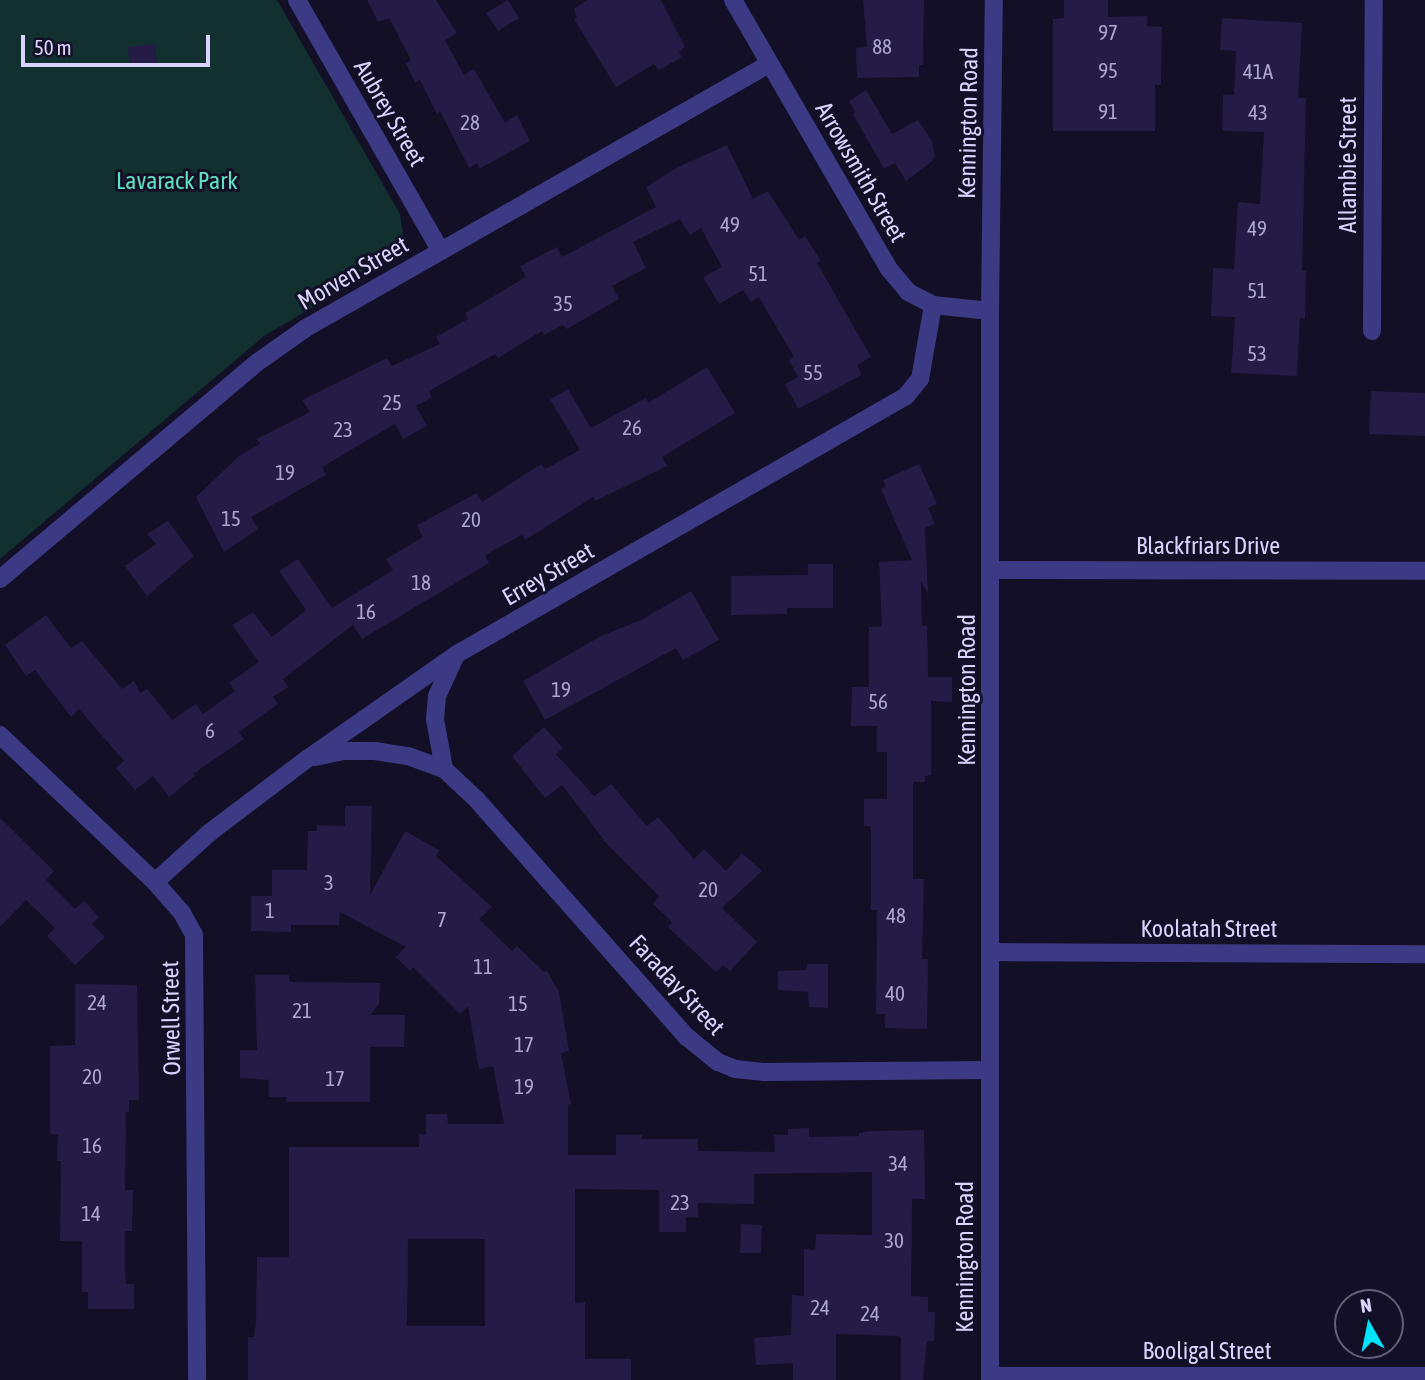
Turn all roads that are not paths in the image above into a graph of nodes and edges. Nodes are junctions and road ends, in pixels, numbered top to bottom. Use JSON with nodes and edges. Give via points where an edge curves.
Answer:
{"nodes":[{"id":1,"x":297,"y":0,"type":"edge"},
{"id":2,"x":733,"y":0,"type":"edge"},
{"id":3,"x":994,"y":0,"type":"edge"},
{"id":4,"x":1374,"y":0,"type":"edge"},
{"id":5,"x":769,"y":64,"type":"junction"},
{"id":6,"x":440,"y":250,"type":"junction"},
{"id":7,"x":933,"y":305,"type":"junction"},
{"id":8,"x":990,"y":311,"type":"junction"},
{"id":9,"x":1372,"y":331,"type":"dead end"},
{"id":10,"x":992,"y":570,"type":"junction"},
{"id":11,"x":1425,"y":571,"type":"edge"},
{"id":12,"x":0,"y":579,"type":"edge"},
{"id":13,"x":457,"y":654,"type":"junction"},
{"id":14,"x":0,"y":735,"type":"edge"},
{"id":15,"x":307,"y":759,"type":"junction"},
{"id":16,"x":444,"y":768,"type":"junction"},
{"id":17,"x":155,"y":881,"type":"junction"},
{"id":18,"x":992,"y":952,"type":"junction"},
{"id":19,"x":1425,"y":954,"type":"edge"},
{"id":20,"x":990,"y":1070,"type":"junction"},
{"id":21,"x":1425,"y":1376,"type":"edge"},
{"id":22,"x":990,"y":1378,"type":"edge"},
{"id":23,"x":1393,"y":1378,"type":"edge"},
{"id":24,"x":197,"y":1380,"type":"edge"}],
"edges":[{"from":1,"to":6,"type":"street","name":"Aubrey Street"},
{"from":2,"to":5,"type":"street","name":"Arrowsmith Street"},
{"from":3,"to":8,"type":"street","name":"Kennington Road"},
{"from":4,"to":9,"type":"street","name":"Allambie Street"},
{"from":5,"to":6,"type":"street","name":"Morven Street"},
{"from":5,"to":7,"type":"street","name":"Arrowsmith Street","via":[[889,270],[908,292]]},
{"from":6,"to":12,"type":"street","name":"Morven Street","via":[[306,328],[258,362]]},
{"from":7,"to":8,"type":"street","name":"Arrowsmith Street"},
{"from":7,"to":13,"type":"street","name":"Errey Street","via":[[920,379],[906,396]]},
{"from":8,"to":10,"type":"street","name":"Kennington Road"},
{"from":10,"to":11,"type":"street","name":"Blackfriars Drive"},
{"from":10,"to":18,"type":"street","name":"Kennington Road"},
{"from":13,"to":15,"type":"street","name":"Errey Street"},
{"from":13,"to":16,"type":"street","via":[[437,696],[435,719]]},
{"from":14,"to":17,"type":"street","name":"Orwell Street"},
{"from":15,"to":16,"type":"street","name":"Faraday Street","via":[[344,751],[375,751]]},
{"from":15,"to":17,"type":"street","name":"Errey Street","via":[[209,833]]},
{"from":16,"to":20,"type":"street","name":"Faraday Street","via":[[687,1037],[718,1062],[765,1072]]},
{"from":17,"to":24,"type":"street","name":"Orwell Street","via":[[194,935]]},
{"from":18,"to":19,"type":"street","name":"Koolatah Street"},
{"from":18,"to":20,"type":"street","name":"Kennington Road"},
{"from":20,"to":22,"type":"street","name":"Kennington Road"},
{"from":21,"to":23,"type":"street","name":"Booligal Street"},
{"from":22,"to":23,"type":"street","name":"Booligal Street"}]}
